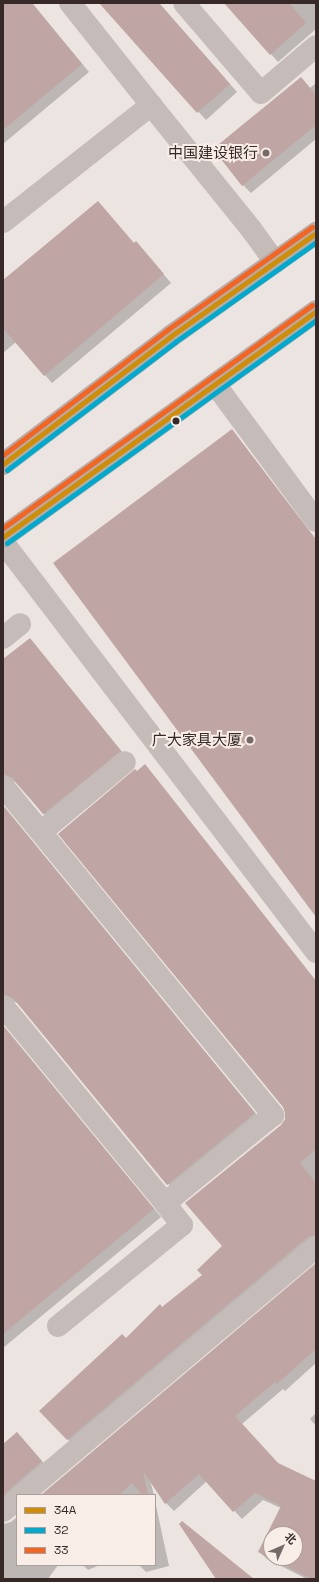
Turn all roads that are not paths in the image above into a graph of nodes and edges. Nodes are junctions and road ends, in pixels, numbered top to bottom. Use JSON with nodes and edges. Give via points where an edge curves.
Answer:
{"nodes":[{"id":1,"x":70,"y":3,"type":"edge"},
{"id":2,"x":184,"y":3,"type":"edge"},
{"id":3,"x":316,"y":46,"type":"edge"},
{"id":4,"x":151,"y":105,"type":"junction"},
{"id":5,"x":3,"y":222,"type":"edge"},
{"id":6,"x":316,"y":233,"type":"edge"},
{"id":7,"x":275,"y":262,"type":"junction"},
{"id":8,"x":316,"y":311,"type":"edge"},
{"id":9,"x":215,"y":384,"type":"junction"},
{"id":10,"x":3,"y":464,"type":"edge"},
{"id":11,"x":316,"y":521,"type":"edge"},
{"id":12,"x":3,"y":537,"type":"edge"},
{"id":13,"x":3,"y":542,"type":"edge"},
{"id":14,"x":20,"y":624,"type":"dead end"},
{"id":15,"x":3,"y":638,"type":"edge"},
{"id":16,"x":125,"y":762,"type":"dead end"},
{"id":17,"x":3,"y":786,"type":"edge"},
{"id":18,"x":40,"y":832,"type":"junction"},
{"id":19,"x":316,"y":952,"type":"edge"},
{"id":20,"x":3,"y":1006,"type":"edge"},
{"id":21,"x":165,"y":1203,"type":"junction"},
{"id":22,"x":316,"y":1247,"type":"edge"},
{"id":23,"x":58,"y":1326,"type":"dead end"},
{"id":24,"x":23,"y":1494,"type":"edge"},
{"id":25,"x":16,"y":1501,"type":"edge"},
{"id":26,"x":3,"y":1511,"type":"edge"}],
"edges":[{"from":1,"to":4,"type":"street"},
{"from":2,"to":3,"type":"street","via":[[261,93]]},
{"from":4,"to":5,"type":"street"},
{"from":4,"to":7,"type":"street"},
{"from":6,"to":7,"type":"main road"},
{"from":7,"to":10,"type":"main road","via":[[171,336]]},
{"from":8,"to":9,"type":"main road"},
{"from":9,"to":11,"type":"street"},
{"from":9,"to":12,"type":"main road"},
{"from":13,"to":19,"type":"street"},
{"from":14,"to":15,"type":"street"},
{"from":16,"to":18,"type":"street"},
{"from":17,"to":18,"type":"street"},
{"from":18,"to":21,"type":"street","via":[[273,1115]]},
{"from":20,"to":21,"type":"street"},
{"from":21,"to":23,"type":"street","via":[[182,1225]]},
{"from":22,"to":24,"type":"street"},
{"from":25,"to":26,"type":"street"}]}
